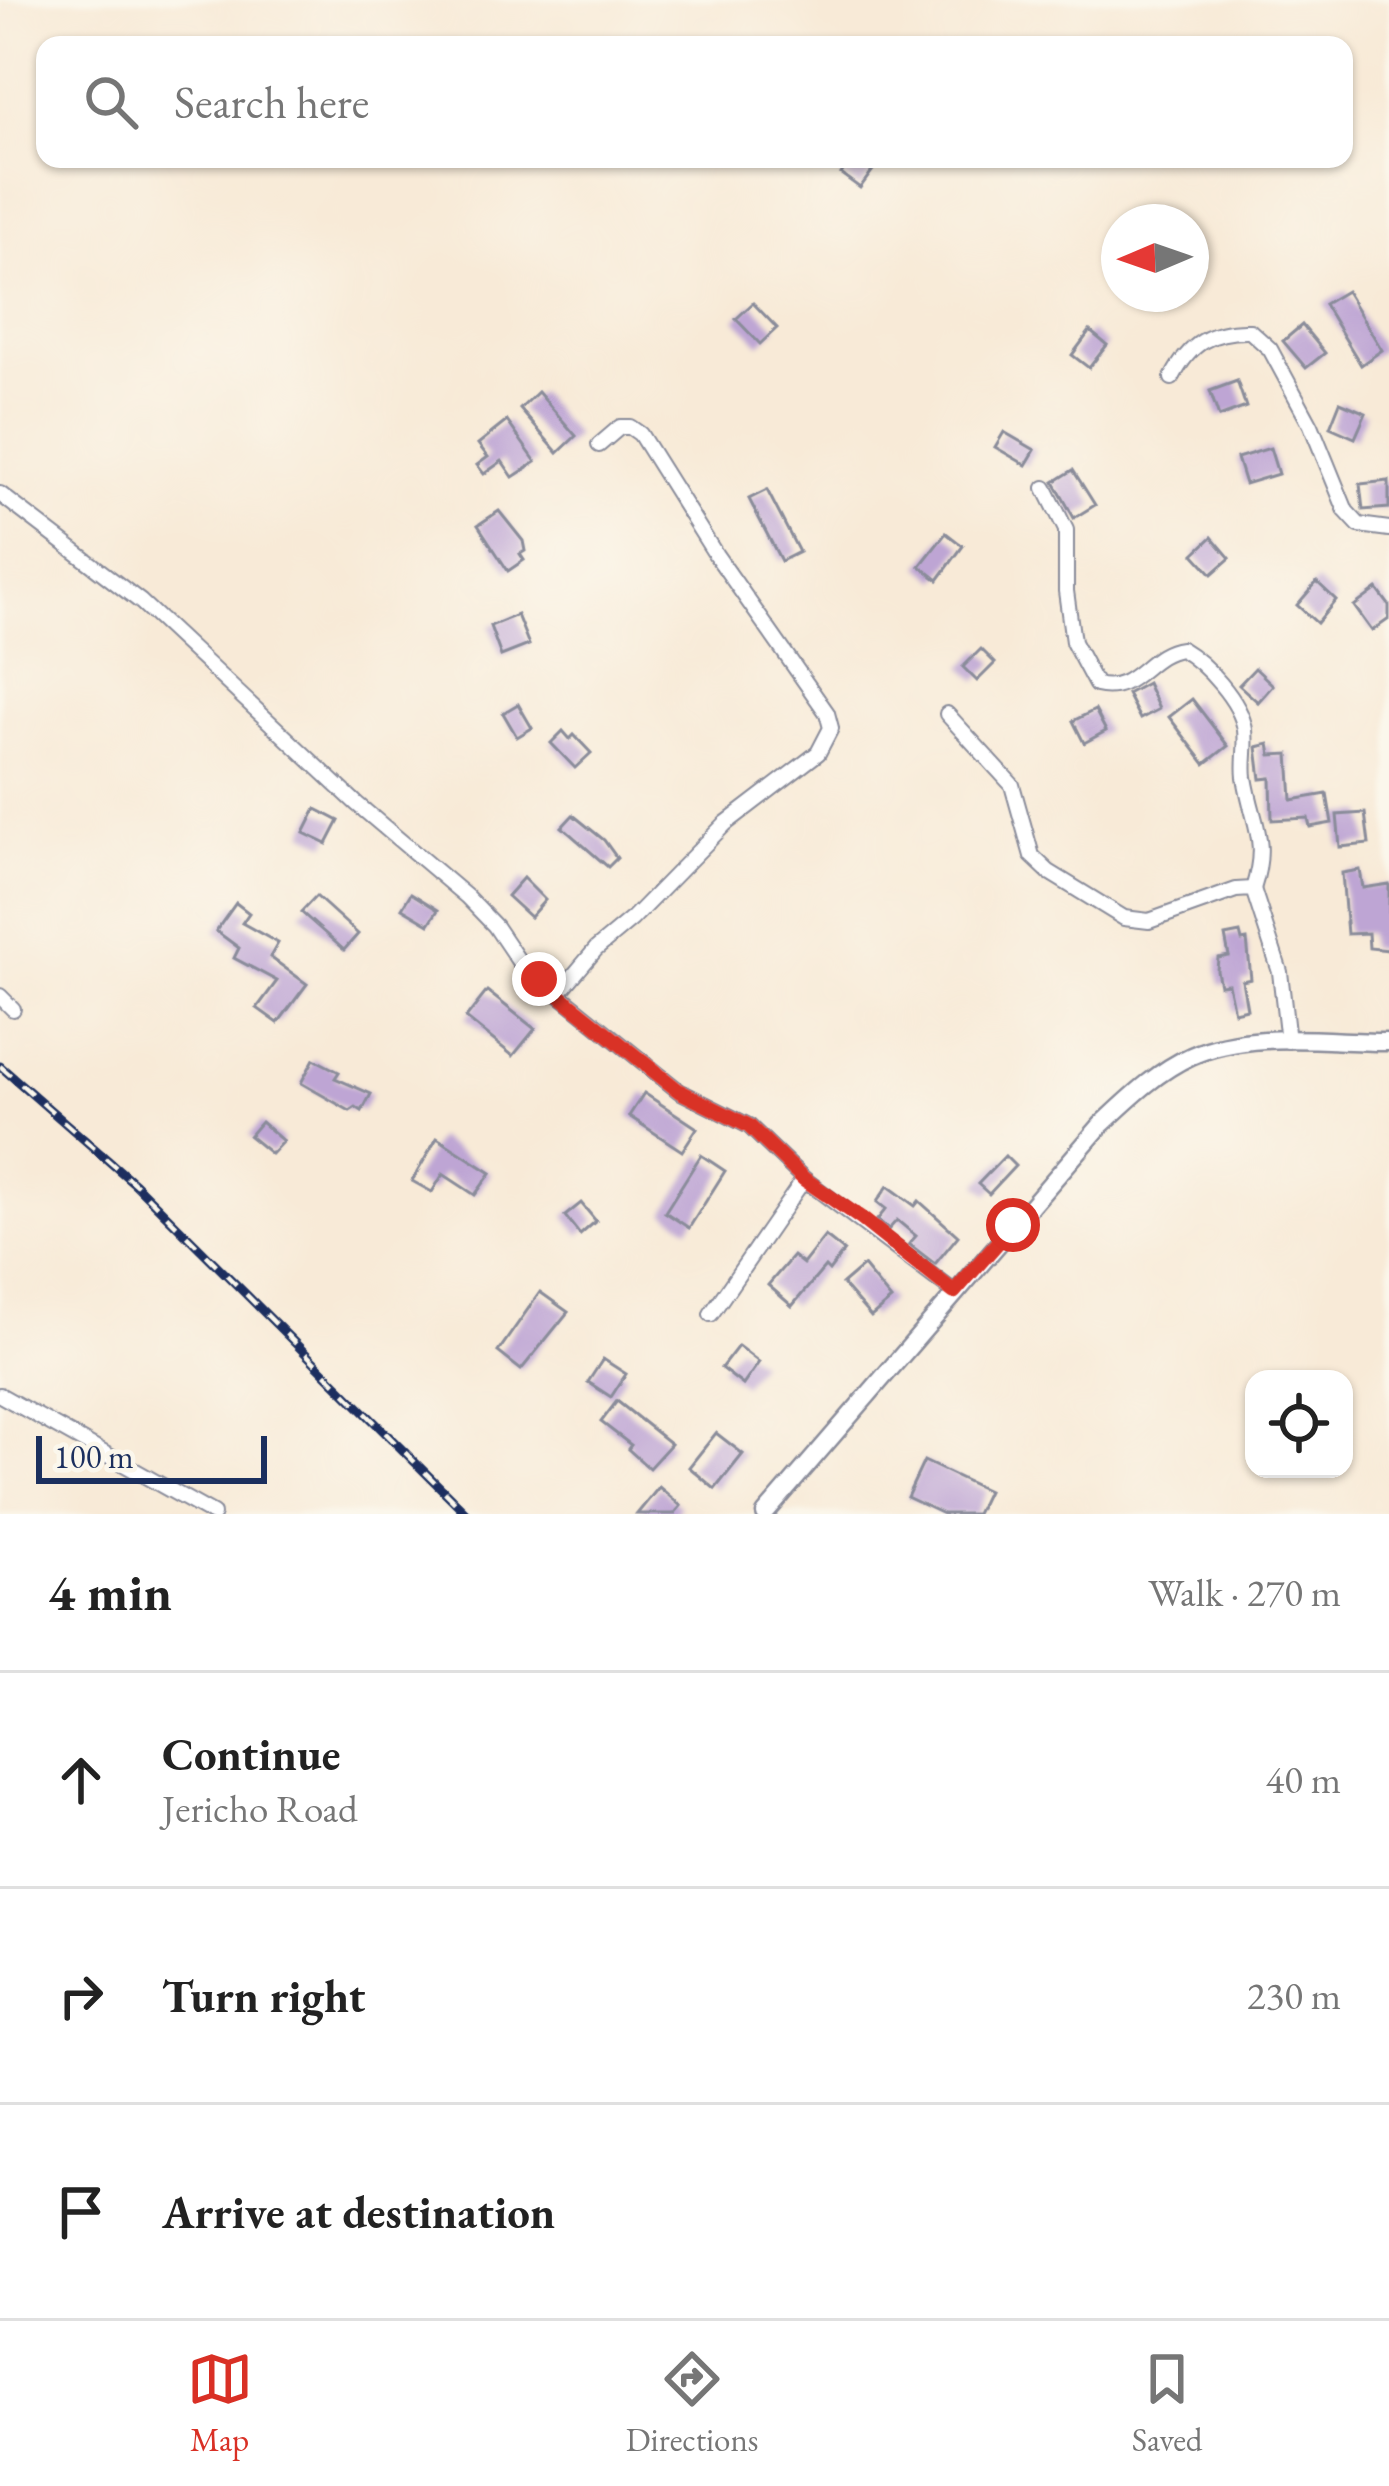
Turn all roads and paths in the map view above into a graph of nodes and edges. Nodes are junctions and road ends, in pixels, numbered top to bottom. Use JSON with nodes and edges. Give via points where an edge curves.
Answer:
{"nodes":[{"id":1,"x":1172,"y":378,"type":"dead end"},
{"id":2,"x":599,"y":446,"type":"dead end"},
{"id":3,"x":1046,"y":488,"type":"dead end"},
{"id":4,"x":0,"y":494,"type":"edge"},
{"id":5,"x":1389,"y":529,"type":"edge"},
{"id":6,"x":947,"y":714,"type":"dead end"},
{"id":7,"x":1253,"y":890,"type":"junction"},
{"id":8,"x":558,"y":994,"type":"junction"},
{"id":9,"x":0,"y":996,"type":"edge"},
{"id":10,"x":14,"y":1009,"type":"dead end"},
{"id":11,"x":1288,"y":1041,"type":"junction"},
{"id":12,"x":1389,"y":1042,"type":"edge"},
{"id":13,"x":804,"y":1179,"type":"junction"},
{"id":14,"x":954,"y":1292,"type":"junction"},
{"id":15,"x":711,"y":1314,"type":"dead end"},
{"id":16,"x":0,"y":1395,"type":"edge"},
{"id":17,"x":213,"y":1514,"type":"edge"},
{"id":18,"x":765,"y":1514,"type":"edge"}],
"edges":[{"from":1,"to":5,"type":"street","via":[[1193,346],[1213,333],[1250,331],[1270,349],[1311,425],[1346,511],[1360,525]]},
{"from":2,"to":8,"type":"street","via":[[620,427],[640,434],[831,728],[818,752],[725,824]]},
{"from":3,"to":7,"type":"street","via":[[1066,530],[1073,642],[1096,685],[1130,683],[1181,649],[1242,715],[1244,772],[1263,856]]},
{"from":4,"to":8,"type":"street","via":[[141,602],[467,897],[520,963]]},
{"from":6,"to":7,"type":"street","via":[[1012,785],[1032,856],[1124,918],[1149,921]]},
{"from":7,"to":11,"type":"street","via":[[1280,972]]},
{"from":8,"to":13,"type":"street","via":[[679,1091],[749,1126]]},
{"from":9,"to":10,"type":"street"},
{"from":11,"to":12,"type":"street"},
{"from":11,"to":14,"type":"street","via":[[1227,1044],[1149,1081]]},
{"from":13,"to":14,"type":"street"},
{"from":13,"to":15,"type":"street"},
{"from":14,"to":18,"type":"street"},
{"from":16,"to":17,"type":"street"}]}
